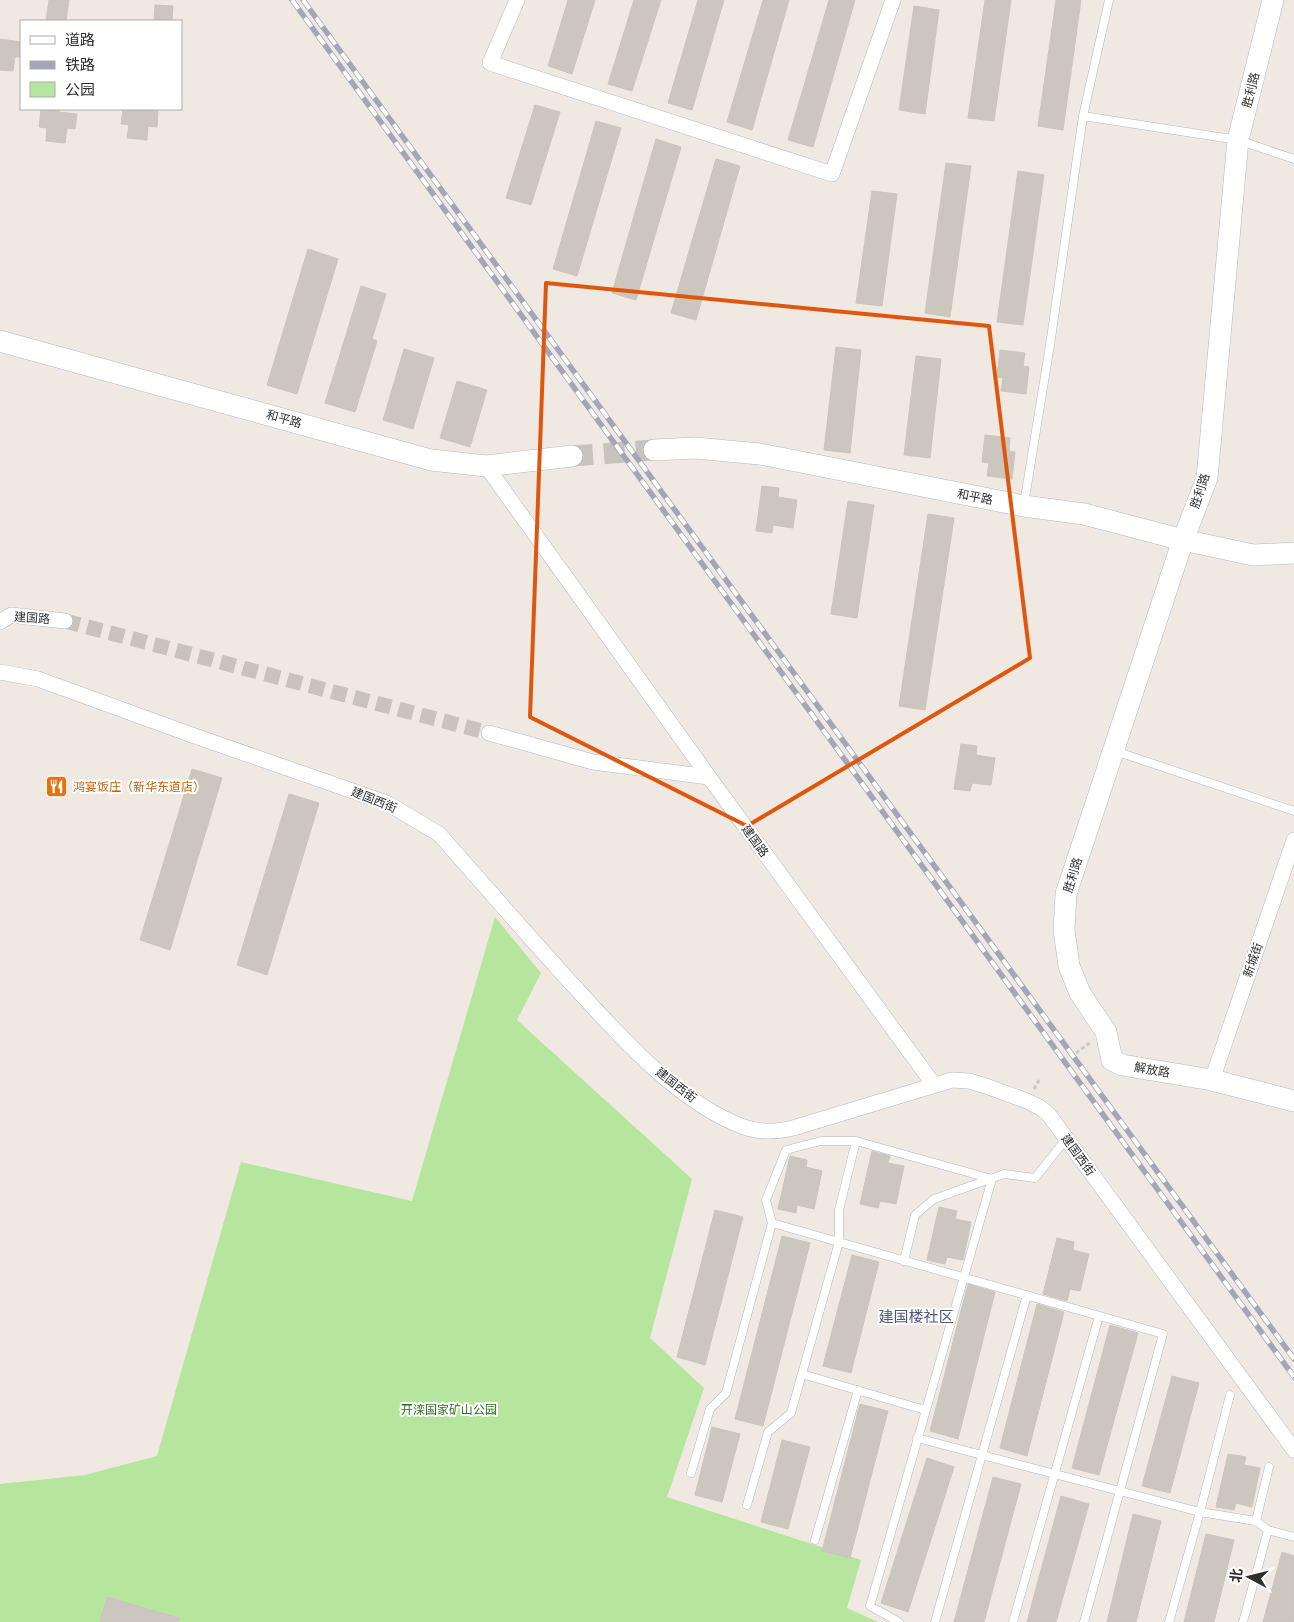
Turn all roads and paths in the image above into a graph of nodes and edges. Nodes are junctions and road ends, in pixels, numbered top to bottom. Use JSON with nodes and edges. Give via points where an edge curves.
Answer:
{"nodes":[{"id":1,"x":517,"y":0,"type":"edge"},
{"id":2,"x":893,"y":0,"type":"edge"},
{"id":3,"x":1109,"y":0,"type":"edge"},
{"id":4,"x":1273,"y":0,"type":"edge"},
{"id":5,"x":1083,"y":116,"type":"junction"},
{"id":6,"x":1238,"y":140,"type":"junction"},
{"id":7,"x":1294,"y":159,"type":"edge"},
{"id":8,"x":0,"y":342,"type":"edge"},
{"id":9,"x":654,"y":450,"type":"tunnel mouth"},
{"id":10,"x":572,"y":456,"type":"tunnel mouth"},
{"id":11,"x":486,"y":466,"type":"junction"},
{"id":12,"x":1024,"y":506,"type":"junction"},
{"id":13,"x":1183,"y":540,"type":"junction"},
{"id":14,"x":1294,"y":553,"type":"edge"},
{"id":15,"x":65,"y":621,"type":"tunnel mouth"},
{"id":16,"x":0,"y":622,"type":"edge"},
{"id":17,"x":0,"y":672,"type":"edge"},
{"id":18,"x":490,"y":733,"type":"tunnel mouth"},
{"id":19,"x":1114,"y":750,"type":"junction"},
{"id":20,"x":709,"y":777,"type":"junction"},
{"id":21,"x":1294,"y":811,"type":"edge"},
{"id":22,"x":1294,"y":840,"type":"edge"},
{"id":23,"x":1069,"y":966,"type":"joint"},
{"id":24,"x":1212,"y":1080,"type":"junction"},
{"id":25,"x":934,"y":1085,"type":"junction"},
{"id":26,"x":1294,"y":1101,"type":"edge"},
{"id":27,"x":1066,"y":1139,"type":"junction"},
{"id":28,"x":856,"y":1141,"type":"junction"},
{"id":29,"x":992,"y":1179,"type":"junction"},
{"id":30,"x":772,"y":1223,"type":"junction"},
{"id":31,"x":838,"y":1242,"type":"junction"},
{"id":32,"x":904,"y":1261,"type":"junction"},
{"id":33,"x":964,"y":1278,"type":"junction"},
{"id":34,"x":1027,"y":1295,"type":"junction"},
{"id":35,"x":1099,"y":1316,"type":"junction"},
{"id":36,"x":802,"y":1374,"type":"junction"},
{"id":37,"x":858,"y":1390,"type":"junction"},
{"id":38,"x":1230,"y":1395,"type":"dead end"},
{"id":39,"x":925,"y":1410,"type":"junction"},
{"id":40,"x":917,"y":1438,"type":"junction"},
{"id":41,"x":1294,"y":1450,"type":"edge"},
{"id":42,"x":982,"y":1455,"type":"junction"},
{"id":43,"x":1269,"y":1467,"type":"dead end"},
{"id":44,"x":691,"y":1473,"type":"dead end"},
{"id":45,"x":1054,"y":1474,"type":"junction"},
{"id":46,"x":1120,"y":1491,"type":"junction"},
{"id":47,"x":747,"y":1505,"type":"dead end"},
{"id":48,"x":1200,"y":1512,"type":"junction"},
{"id":49,"x":1256,"y":1521,"type":"junction"},
{"id":50,"x":1268,"y":1530,"type":"junction"},
{"id":51,"x":1294,"y":1537,"type":"edge"},
{"id":52,"x":816,"y":1540,"type":"dead end"},
{"id":53,"x":899,"y":1622,"type":"edge"},
{"id":54,"x":935,"y":1622,"type":"edge"},
{"id":55,"x":1013,"y":1622,"type":"edge"},
{"id":56,"x":1084,"y":1622,"type":"edge"},
{"id":57,"x":1169,"y":1622,"type":"edge"},
{"id":58,"x":1243,"y":1622,"type":"edge"}],
"edges":[{"from":1,"to":2,"type":"street","via":[[490,63],[832,174]]},
{"from":3,"to":5,"type":"lane"},
{"from":4,"to":6,"type":"street","name":"胜利路"},
{"from":5,"to":6,"type":"lane"},
{"from":5,"to":12,"type":"lane"},
{"from":6,"to":7,"type":"lane"},
{"from":6,"to":13,"type":"street","name":"胜利路","via":[[1207,478]]},
{"from":8,"to":11,"type":"street","name":"和平路","via":[[431,460]]},
{"from":9,"to":12,"type":"street","name":"和平路","via":[[696,448],[760,454]]},
{"from":10,"to":11,"type":"street","name":"和平路"},
{"from":11,"to":20,"type":"street","name":"建国路"},
{"from":12,"to":13,"type":"street","name":"和平路","via":[[1084,514]]},
{"from":13,"to":14,"type":"street","name":"和平路","via":[[1253,555]]},
{"from":13,"to":19,"type":"street","name":"胜利路"},
{"from":15,"to":16,"type":"street","name":"建国路","via":[[11,615]]},
{"from":17,"to":25,"type":"street","name":"建国西街","via":[[38,679],[388,803],[413,818],[439,834],[625,1042],[670,1082],[709,1110],[745,1128],[766,1132],[793,1128]]},
{"from":18,"to":20,"type":"street","via":[[593,762]]},
{"from":19,"to":21,"type":"lane"},
{"from":19,"to":23,"type":"street","name":"胜利路","via":[[1066,894],[1064,930]]},
{"from":20,"to":25,"type":"street","name":"建国路"},
{"from":22,"to":24,"type":"street","name":"新城街"},
{"from":23,"to":24,"type":"street","name":"解放路","via":[[1080,993],[1106,1032],[1112,1060],[1122,1065]]},
{"from":24,"to":26,"type":"street","name":"解放路"},
{"from":25,"to":27,"type":"street","name":"建国西街","via":[[952,1080],[969,1081],[1027,1101],[1049,1115]]},
{"from":27,"to":29,"type":"lane","via":[[1035,1178],[1004,1174]]},
{"from":27,"to":41,"type":"street","name":"建国西街"},
{"from":28,"to":29,"type":"lane"},
{"from":28,"to":30,"type":"lane","via":[[821,1141],[786,1150],[766,1200]]},
{"from":28,"to":31,"type":"lane","via":[[840,1210]]},
{"from":29,"to":32,"type":"lane","via":[[934,1199],[915,1215]]},
{"from":29,"to":33,"type":"lane"},
{"from":30,"to":31,"type":"lane"},
{"from":30,"to":44,"type":"lane","via":[[726,1393],[710,1408]]},
{"from":31,"to":32,"type":"lane"},
{"from":31,"to":36,"type":"lane"},
{"from":32,"to":33,"type":"lane"},
{"from":33,"to":34,"type":"lane"},
{"from":33,"to":39,"type":"lane"},
{"from":34,"to":35,"type":"lane"},
{"from":34,"to":42,"type":"lane"},
{"from":35,"to":45,"type":"lane"},
{"from":35,"to":46,"type":"lane","via":[[1163,1334]]},
{"from":36,"to":37,"type":"lane"},
{"from":36,"to":47,"type":"lane","via":[[791,1413],[768,1432]]},
{"from":37,"to":39,"type":"lane"},
{"from":37,"to":52,"type":"lane"},
{"from":38,"to":48,"type":"lane"},
{"from":39,"to":40,"type":"lane"},
{"from":40,"to":42,"type":"lane"},
{"from":40,"to":53,"type":"lane","via":[[870,1606]]},
{"from":42,"to":45,"type":"lane"},
{"from":42,"to":54,"type":"lane"},
{"from":43,"to":49,"type":"lane"},
{"from":45,"to":46,"type":"lane"},
{"from":45,"to":55,"type":"lane"},
{"from":46,"to":48,"type":"lane"},
{"from":46,"to":56,"type":"lane"},
{"from":48,"to":49,"type":"lane"},
{"from":48,"to":57,"type":"lane"},
{"from":49,"to":50,"type":"lane"},
{"from":50,"to":51,"type":"lane"},
{"from":50,"to":58,"type":"lane"}]}
